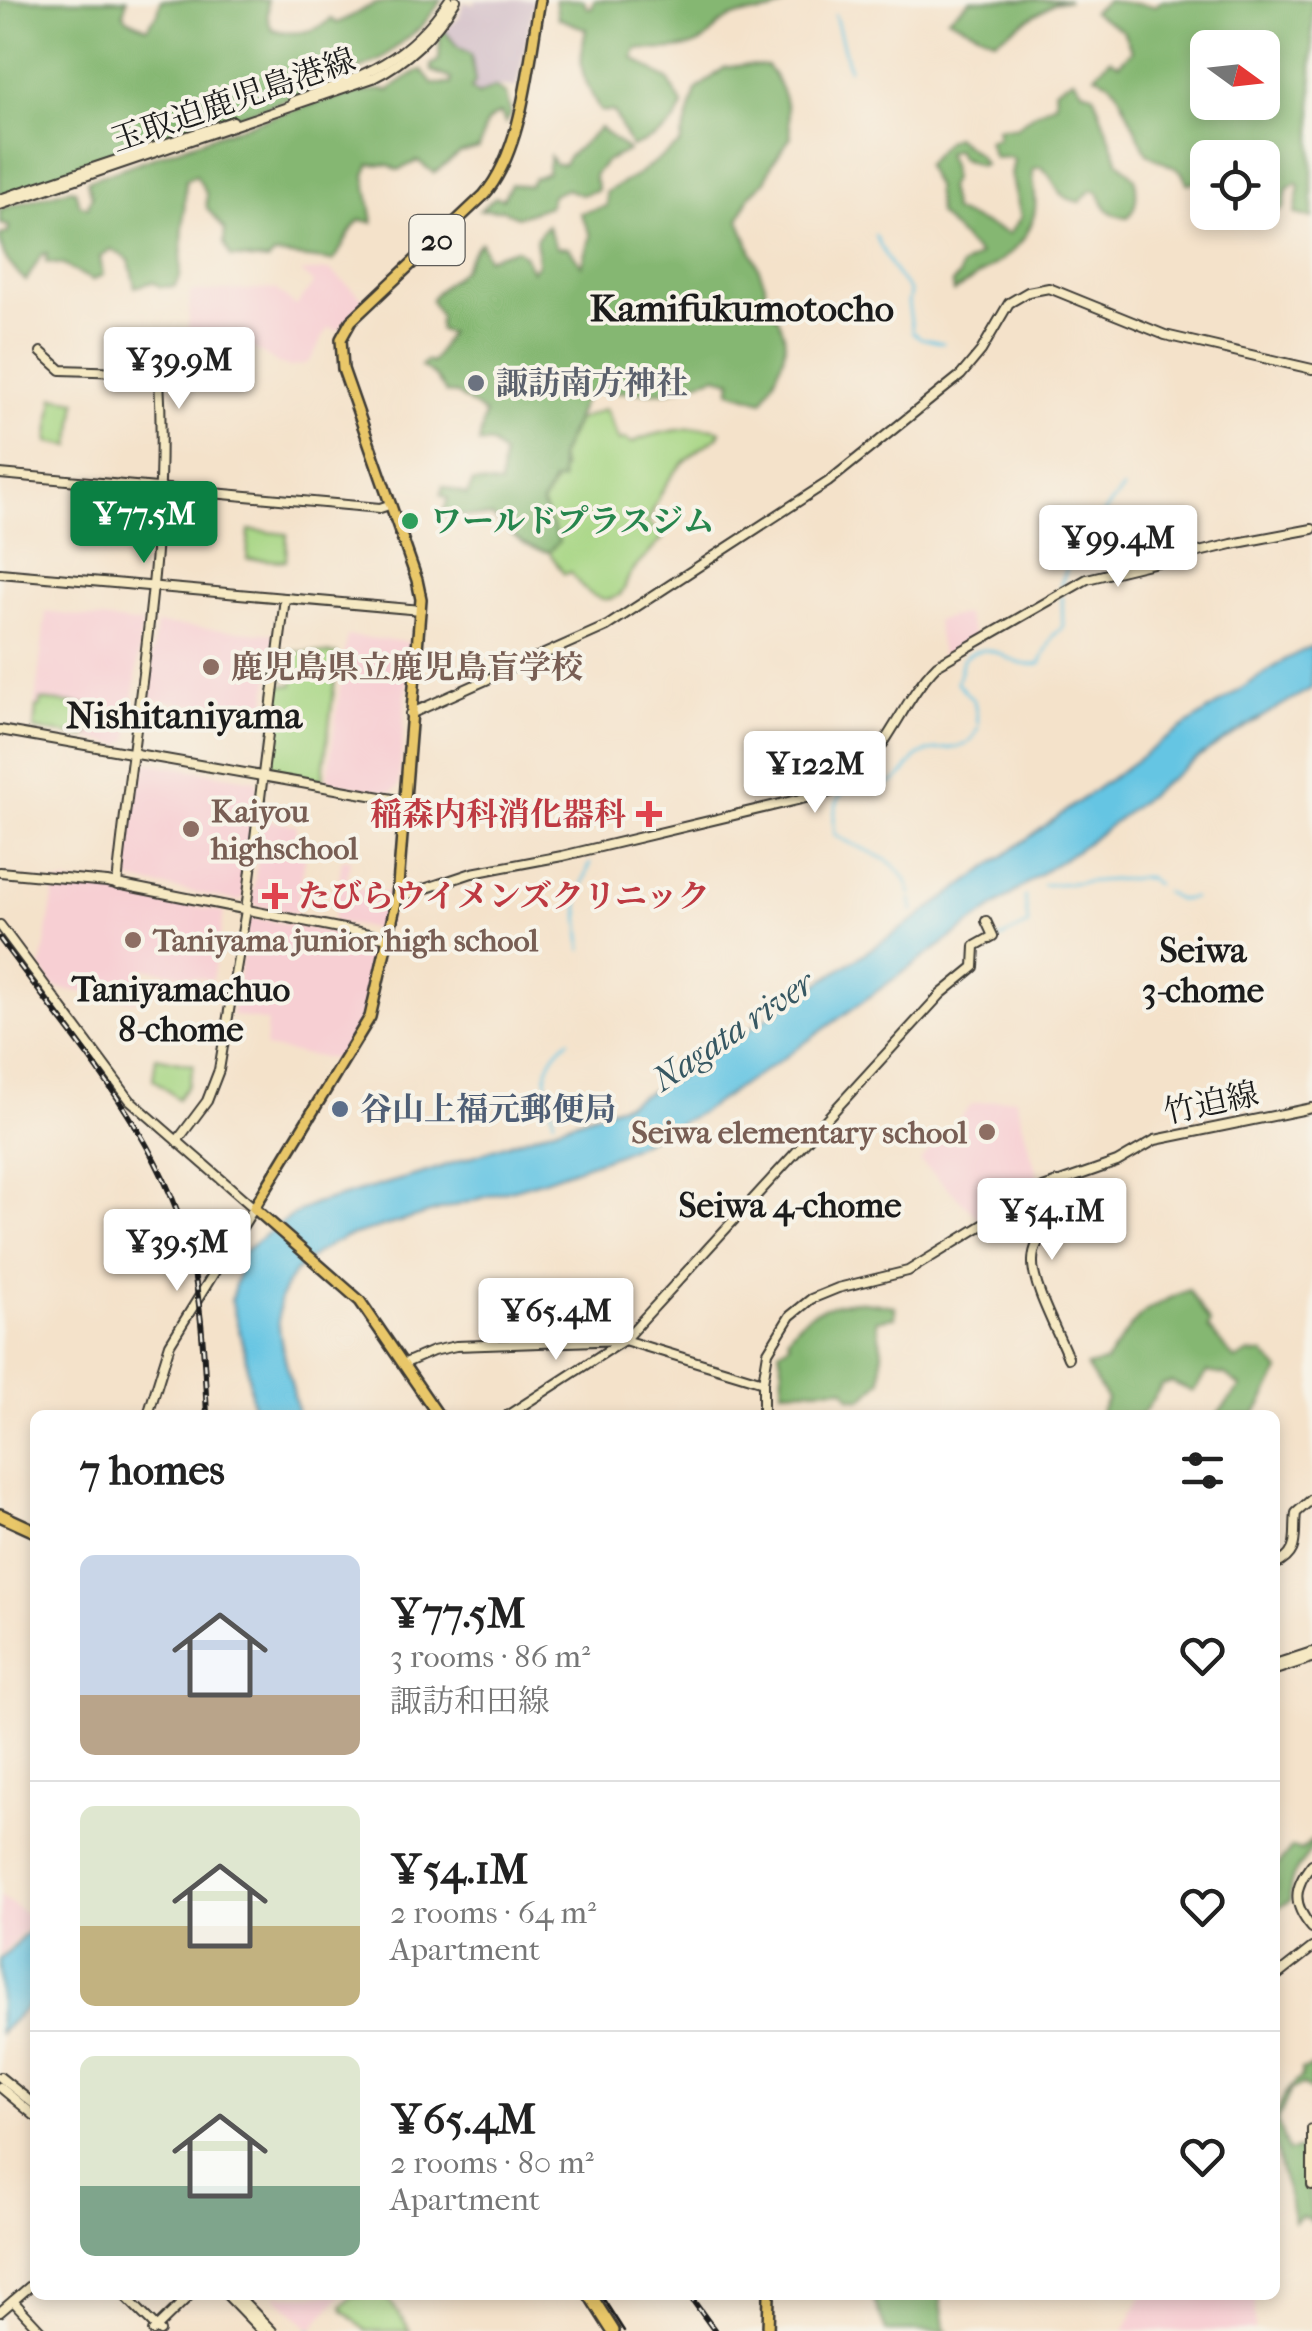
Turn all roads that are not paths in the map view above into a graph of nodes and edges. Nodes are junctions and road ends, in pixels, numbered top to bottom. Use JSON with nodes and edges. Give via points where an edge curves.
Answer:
{"nodes":[{"id":1,"x":452,"y":0,"type":"edge"},
{"id":2,"x":540,"y":0,"type":"edge"},
{"id":3,"x":0,"y":202,"type":"edge"},
{"id":4,"x":41,"y":352,"type":"dead end"},
{"id":5,"x":1312,"y":368,"type":"edge"},
{"id":6,"x":0,"y":474,"type":"edge"},
{"id":7,"x":161,"y":488,"type":"junction"},
{"id":8,"x":389,"y":506,"type":"junction"},
{"id":9,"x":1312,"y":529,"type":"edge"},
{"id":10,"x":0,"y":572,"type":"edge"},
{"id":11,"x":153,"y":586,"type":"junction"},
{"id":12,"x":284,"y":598,"type":"junction"},
{"id":13,"x":420,"y":610,"type":"junction"},
{"id":14,"x":410,"y":714,"type":"junction"},
{"id":15,"x":0,"y":730,"type":"edge"},
{"id":16,"x":132,"y":753,"type":"junction"},
{"id":17,"x":263,"y":776,"type":"junction"},
{"id":18,"x":404,"y":801,"type":"junction"},
{"id":19,"x":0,"y":872,"type":"edge"},
{"id":20,"x":116,"y":884,"type":"junction"},
{"id":21,"x":397,"y":898,"type":"junction"},
{"id":22,"x":246,"y":910,"type":"junction"},
{"id":23,"x":986,"y":921,"type":"dead end"},
{"id":24,"x":0,"y":925,"type":"edge"},
{"id":25,"x":390,"y":938,"type":"junction"},
{"id":26,"x":1312,"y":1108,"type":"edge"},
{"id":27,"x":177,"y":1142,"type":"junction"},
{"id":28,"x":1057,"y":1182,"type":"junction"},
{"id":29,"x":254,"y":1208,"type":"junction"},
{"id":30,"x":624,"y":1340,"type":"junction"},
{"id":31,"x":1068,"y":1358,"type":"dead end"},
{"id":32,"x":404,"y":1364,"type":"junction"},
{"id":33,"x":762,"y":1382,"type":"junction"},
{"id":34,"x":150,"y":1410,"type":"edge"},
{"id":35,"x":435,"y":1410,"type":"edge"},
{"id":36,"x":516,"y":1410,"type":"edge"},
{"id":37,"x":763,"y":1410,"type":"edge"},
{"id":38,"x":1312,"y":1498,"type":"edge"},
{"id":39,"x":0,"y":1515,"type":"edge"},
{"id":40,"x":30,"y":1529,"type":"edge"},
{"id":41,"x":1280,"y":1561,"type":"edge"},
{"id":42,"x":1312,"y":1655,"type":"edge"},
{"id":43,"x":1280,"y":1665,"type":"edge"},
{"id":44,"x":1312,"y":1864,"type":"edge"},
{"id":45,"x":1312,"y":1928,"type":"edge"},
{"id":46,"x":1312,"y":1948,"type":"edge"},
{"id":47,"x":1280,"y":1973,"type":"edge"},
{"id":48,"x":0,"y":2077,"type":"edge"},
{"id":49,"x":0,"y":2087,"type":"edge"},
{"id":50,"x":30,"y":2100,"type":"edge"},
{"id":51,"x":30,"y":2112,"type":"edge"},
{"id":52,"x":1312,"y":2128,"type":"edge"},
{"id":53,"x":1312,"y":2184,"type":"edge"},
{"id":54,"x":30,"y":2287,"type":"edge"},
{"id":55,"x":129,"y":2300,"type":"edge"},
{"id":56,"x":185,"y":2300,"type":"edge"},
{"id":57,"x":232,"y":2300,"type":"edge"},
{"id":58,"x":242,"y":2300,"type":"edge"},
{"id":59,"x":593,"y":2300,"type":"edge"},
{"id":60,"x":769,"y":2300,"type":"edge"},
{"id":61,"x":13,"y":2302,"type":"junction"},
{"id":62,"x":0,"y":2312,"type":"edge"},
{"id":63,"x":156,"y":2330,"type":"edge"},
{"id":64,"x":41,"y":2331,"type":"edge"},
{"id":65,"x":262,"y":2331,"type":"edge"},
{"id":66,"x":272,"y":2331,"type":"edge"},
{"id":67,"x":613,"y":2331,"type":"edge"},
{"id":68,"x":768,"y":2331,"type":"edge"}],
"edges":[{"from":1,"to":3,"type":"street","name":"玉取迫鹿児島港線","via":[[422,45],[385,72]]},
{"from":2,"to":8,"type":"main road","number":"20","via":[[515,130],[499,174],[351,321],[341,340],[343,369]]},
{"from":4,"to":7,"type":"street","via":[[61,370],[157,373]]},
{"from":5,"to":14,"type":"street","via":[[1165,335],[1049,288],[1028,292],[1009,303],[962,375],[828,482],[606,626]]},
{"from":6,"to":7,"type":"street"},
{"from":7,"to":8,"type":"street"},
{"from":7,"to":11,"type":"street"},
{"from":8,"to":13,"type":"main road","number":"20","via":[[417,580]]},
{"from":9,"to":21,"type":"street","via":[[1094,576],[1048,598],[937,665],[874,754],[839,790],[480,870]]},
{"from":10,"to":11,"type":"street"},
{"from":11,"to":12,"type":"street"},
{"from":11,"to":16,"type":"street"},
{"from":12,"to":13,"type":"street"},
{"from":12,"to":17,"type":"street"},
{"from":13,"to":14,"type":"main road","number":"20"},
{"from":14,"to":18,"type":"main road","number":"20"},
{"from":15,"to":16,"type":"street"},
{"from":16,"to":17,"type":"street"},
{"from":16,"to":20,"type":"street"},
{"from":17,"to":18,"type":"street"},
{"from":17,"to":22,"type":"street"},
{"from":18,"to":21,"type":"main road","number":"20"},
{"from":19,"to":20,"type":"street"},
{"from":20,"to":22,"type":"street"},
{"from":21,"to":25,"type":"main road","number":"20"},
{"from":22,"to":25,"type":"street"},
{"from":22,"to":27,"type":"street","via":[[216,1081]]},
{"from":23,"to":30,"type":"street","via":[[992,936],[974,946],[974,968],[940,994]]},
{"from":24,"to":27,"type":"street","via":[[122,1091]]},
{"from":25,"to":29,"type":"main road","number":"20","via":[[364,1030]]},
{"from":26,"to":28,"type":"street","name":"竹迫線","via":[[1155,1140],[1117,1162]]},
{"from":27,"to":29,"type":"street"},
{"from":28,"to":31,"type":"street","via":[[1059,1214],[1036,1246],[1032,1264]]},
{"from":28,"to":33,"type":"street","name":"竹迫線","via":[[908,1270],[802,1305],[768,1352]]},
{"from":29,"to":32,"type":"main road","via":[[360,1301]]},
{"from":29,"to":34,"type":"street","via":[[170,1344]]},
{"from":30,"to":32,"type":"street","via":[[456,1346]]},
{"from":30,"to":33,"type":"street"},
{"from":30,"to":36,"type":"street"},
{"from":32,"to":35,"type":"main road"},
{"from":33,"to":37,"type":"street","name":"竹迫線"},
{"from":38,"to":41,"type":"street","via":[[1296,1513],[1293,1552]]},
{"from":39,"to":40,"type":"highway"},
{"from":42,"to":43,"type":"street"},
{"from":44,"to":45,"type":"street","via":[[1296,1899]]},
{"from":46,"to":47,"type":"street"},
{"from":48,"to":50,"type":"street"},
{"from":49,"to":51,"type":"street"},
{"from":52,"to":53,"type":"street"},
{"from":54,"to":61,"type":"street"},
{"from":55,"to":63,"type":"street"},
{"from":56,"to":63,"type":"street"},
{"from":57,"to":65,"type":"street"},
{"from":58,"to":66,"type":"street"},
{"from":59,"to":67,"type":"highway"},
{"from":60,"to":68,"type":"main road"},
{"from":61,"to":62,"type":"street"},
{"from":61,"to":64,"type":"street"}]}
